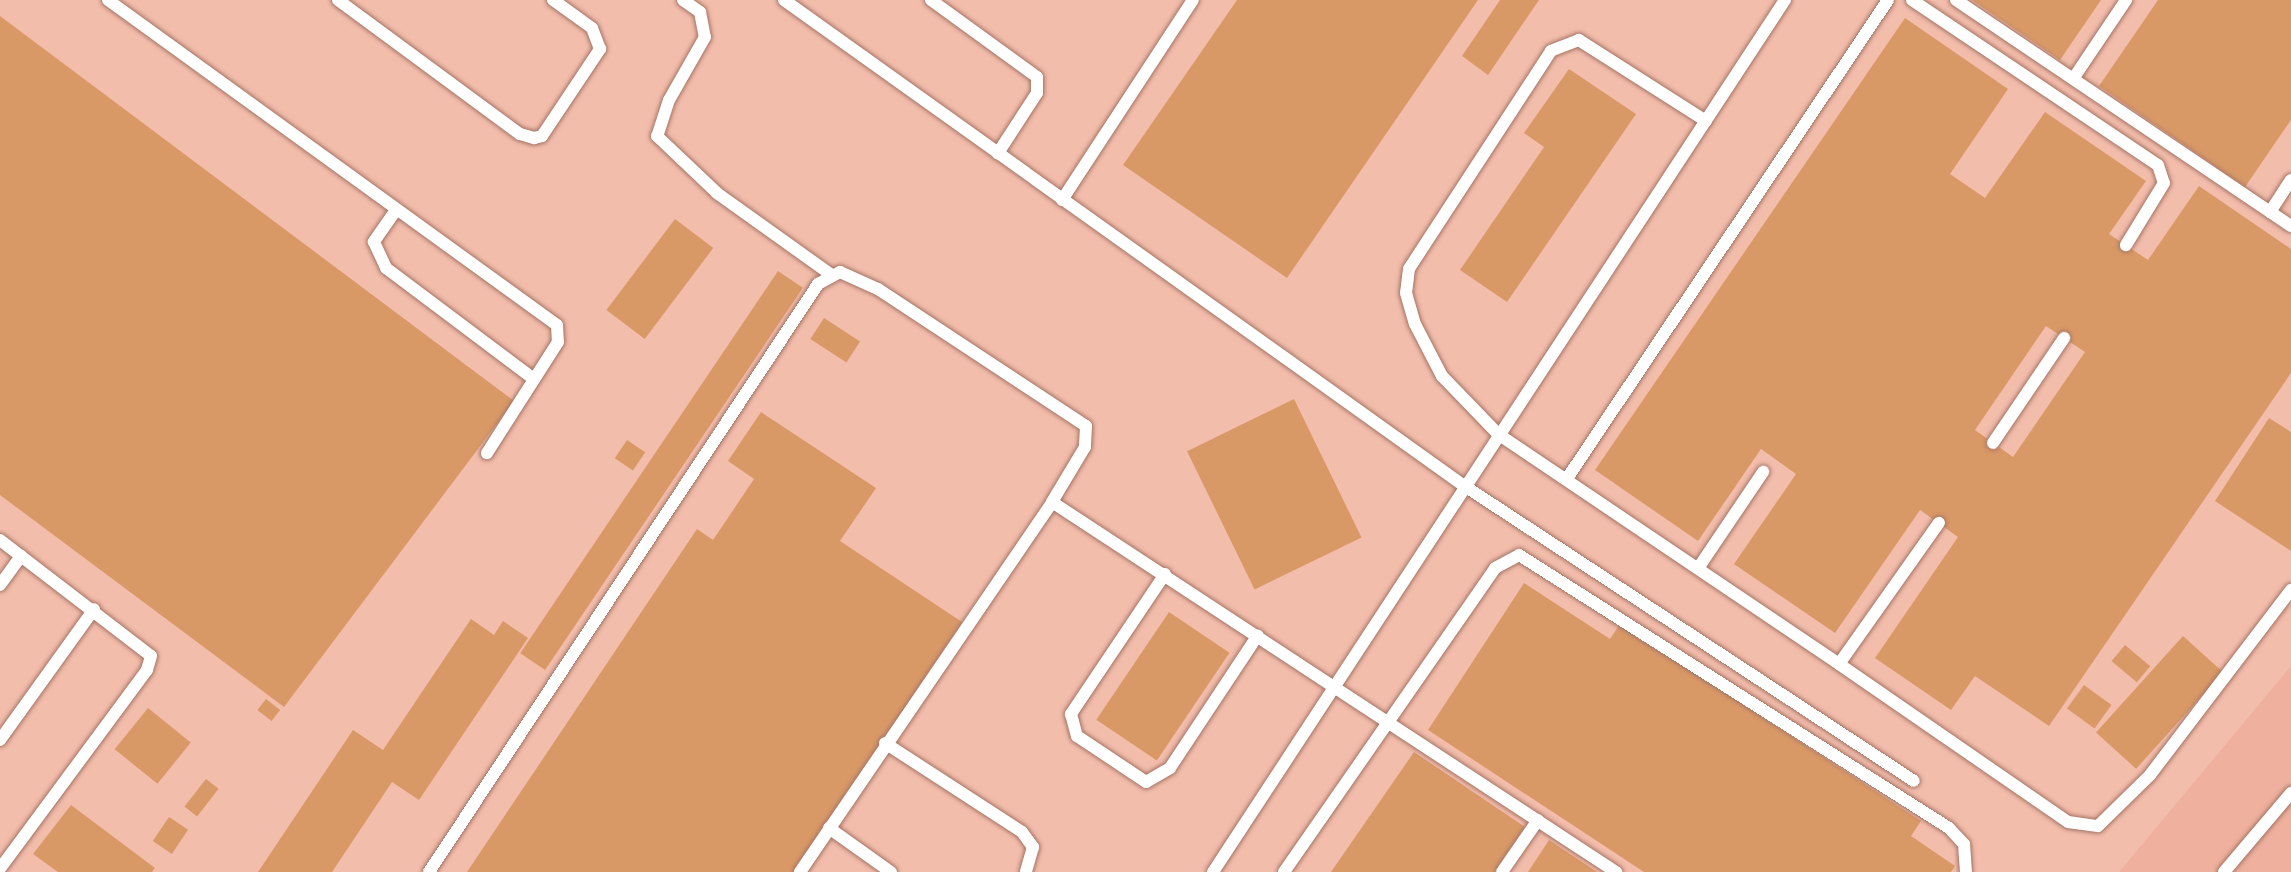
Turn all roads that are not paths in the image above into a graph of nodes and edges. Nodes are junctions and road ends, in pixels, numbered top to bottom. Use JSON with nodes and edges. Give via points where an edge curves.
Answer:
{"nodes":[{"id":1,"x":108,"y":0,"type":"edge"},
{"id":2,"x":338,"y":0,"type":"edge"},
{"id":3,"x":553,"y":0,"type":"edge"},
{"id":4,"x":683,"y":0,"type":"edge"},
{"id":5,"x":784,"y":0,"type":"edge"},
{"id":6,"x":931,"y":0,"type":"edge"},
{"id":7,"x":1193,"y":0,"type":"edge"},
{"id":8,"x":1785,"y":0,"type":"edge"},
{"id":9,"x":1888,"y":0,"type":"edge"},
{"id":10,"x":1912,"y":0,"type":"edge"},
{"id":11,"x":1956,"y":0,"type":"edge"},
{"id":12,"x":2126,"y":0,"type":"edge"},
{"id":13,"x":2075,"y":76,"type":"junction"},
{"id":14,"x":1706,"y":121,"type":"junction"},
{"id":15,"x":998,"y":153,"type":"junction"},
{"id":16,"x":2291,"y":180,"type":"edge"},
{"id":17,"x":1062,"y":200,"type":"junction"},
{"id":18,"x":396,"y":210,"type":"junction"},
{"id":19,"x":2270,"y":212,"type":"junction"},
{"id":20,"x":2291,"y":226,"type":"edge"},
{"id":21,"x":2126,"y":245,"type":"dead end"},
{"id":22,"x":830,"y":274,"type":"junction"},
{"id":23,"x":2064,"y":338,"type":"dead end"},
{"id":24,"x":534,"y":379,"type":"junction"},
{"id":25,"x":1498,"y":434,"type":"junction"},
{"id":26,"x":1993,"y":443,"type":"dead end"},
{"id":27,"x":487,"y":453,"type":"dead end"},
{"id":28,"x":1763,"y":472,"type":"dead end"},
{"id":29,"x":1568,"y":477,"type":"junction"},
{"id":30,"x":1463,"y":485,"type":"junction"},
{"id":31,"x":1052,"y":502,"type":"junction"},
{"id":32,"x":1939,"y":523,"type":"dead end"},
{"id":33,"x":0,"y":540,"type":"edge"},
{"id":34,"x":21,"y":556,"type":"junction"},
{"id":35,"x":1699,"y":567,"type":"junction"},
{"id":36,"x":1165,"y":574,"type":"junction"},
{"id":37,"x":0,"y":585,"type":"edge"},
{"id":38,"x":2291,"y":590,"type":"edge"},
{"id":39,"x":94,"y":609,"type":"junction"},
{"id":40,"x":1258,"y":635,"type":"junction"},
{"id":41,"x":1839,"y":664,"type":"junction"},
{"id":42,"x":1335,"y":685,"type":"junction"},
{"id":43,"x":1386,"y":719,"type":"junction"},
{"id":44,"x":0,"y":740,"type":"edge"},
{"id":45,"x":885,"y":743,"type":"junction"},
{"id":46,"x":1914,"y":781,"type":"dead end"},
{"id":47,"x":2291,"y":793,"type":"edge"},
{"id":48,"x":1538,"y":820,"type":"junction"},
{"id":49,"x":829,"y":828,"type":"junction"},
{"id":50,"x":0,"y":869,"type":"edge"},
{"id":51,"x":429,"y":872,"type":"edge"},
{"id":52,"x":800,"y":872,"type":"edge"},
{"id":53,"x":891,"y":872,"type":"edge"},
{"id":54,"x":1026,"y":872,"type":"edge"},
{"id":55,"x":1213,"y":872,"type":"edge"},
{"id":56,"x":1284,"y":872,"type":"edge"},
{"id":57,"x":1502,"y":872,"type":"edge"},
{"id":58,"x":1616,"y":872,"type":"edge"},
{"id":59,"x":1966,"y":872,"type":"edge"},
{"id":60,"x":2224,"y":872,"type":"edge"}],
"edges":[{"from":1,"to":18,"type":"lane"},
{"from":2,"to":3,"type":"lane","via":[[520,134],[534,138],[542,136],[600,49],[592,28]]},
{"from":4,"to":22,"type":"lane","via":[[700,12],[705,37],[669,100],[657,136],[717,193]]},
{"from":5,"to":15,"type":"lane"},
{"from":6,"to":15,"type":"lane","via":[[1037,77],[1037,93]]},
{"from":7,"to":17,"type":"lane"},
{"from":8,"to":14,"type":"lane"},
{"from":9,"to":29,"type":"lane"},
{"from":10,"to":21,"type":"lane","via":[[2158,165],[2164,183]]},
{"from":11,"to":13,"type":"lane"},
{"from":12,"to":13,"type":"lane"},
{"from":13,"to":19,"type":"lane"},
{"from":14,"to":25,"type":"lane"},
{"from":14,"to":25,"type":"lane","via":[[1579,40],[1564,41],[1551,51],[1427,234],[1409,269],[1406,293],[1415,324],[1442,376]]},
{"from":15,"to":17,"type":"lane"},
{"from":16,"to":19,"type":"lane"},
{"from":17,"to":30,"type":"lane"},
{"from":18,"to":24,"type":"lane","via":[[374,242],[386,268]]},
{"from":18,"to":24,"type":"lane","via":[[557,325],[558,342]]},
{"from":19,"to":20,"type":"lane"},
{"from":22,"to":31,"type":"lane","via":[[853,276],[878,289],[1086,426],[1085,447]]},
{"from":22,"to":51,"type":"lane"},
{"from":23,"to":26,"type":"lane"},
{"from":24,"to":27,"type":"lane"},
{"from":25,"to":29,"type":"lane"},
{"from":25,"to":30,"type":"lane"},
{"from":28,"to":35,"type":"lane"},
{"from":29,"to":35,"type":"lane"},
{"from":30,"to":42,"type":"lane"},
{"from":30,"to":46,"type":"lane"},
{"from":31,"to":36,"type":"lane"},
{"from":31,"to":45,"type":"lane"},
{"from":32,"to":41,"type":"lane"},
{"from":33,"to":34,"type":"lane"},
{"from":34,"to":37,"type":"lane"},
{"from":34,"to":39,"type":"lane"},
{"from":35,"to":41,"type":"lane"},
{"from":36,"to":40,"type":"lane"},
{"from":36,"to":40,"type":"lane","via":[[1071,714],[1077,736],[1146,782],[1170,768]]},
{"from":38,"to":41,"type":"lane","via":[[2150,775],[2098,826],[2068,822]]},
{"from":39,"to":44,"type":"lane"},
{"from":39,"to":50,"type":"lane","via":[[142,644],[151,656],[147,670]]},
{"from":40,"to":42,"type":"lane"},
{"from":42,"to":43,"type":"lane"},
{"from":42,"to":55,"type":"lane"},
{"from":43,"to":48,"type":"lane"},
{"from":43,"to":56,"type":"lane"},
{"from":43,"to":59,"type":"lane","via":[[1495,568],[1519,555],[1949,828],[1964,844]]},
{"from":45,"to":49,"type":"lane"},
{"from":45,"to":54,"type":"lane","via":[[1022,832],[1033,847]]},
{"from":47,"to":60,"type":"lane"},
{"from":48,"to":57,"type":"lane"},
{"from":48,"to":58,"type":"lane"},
{"from":49,"to":52,"type":"lane"},
{"from":49,"to":53,"type":"lane"}]}
